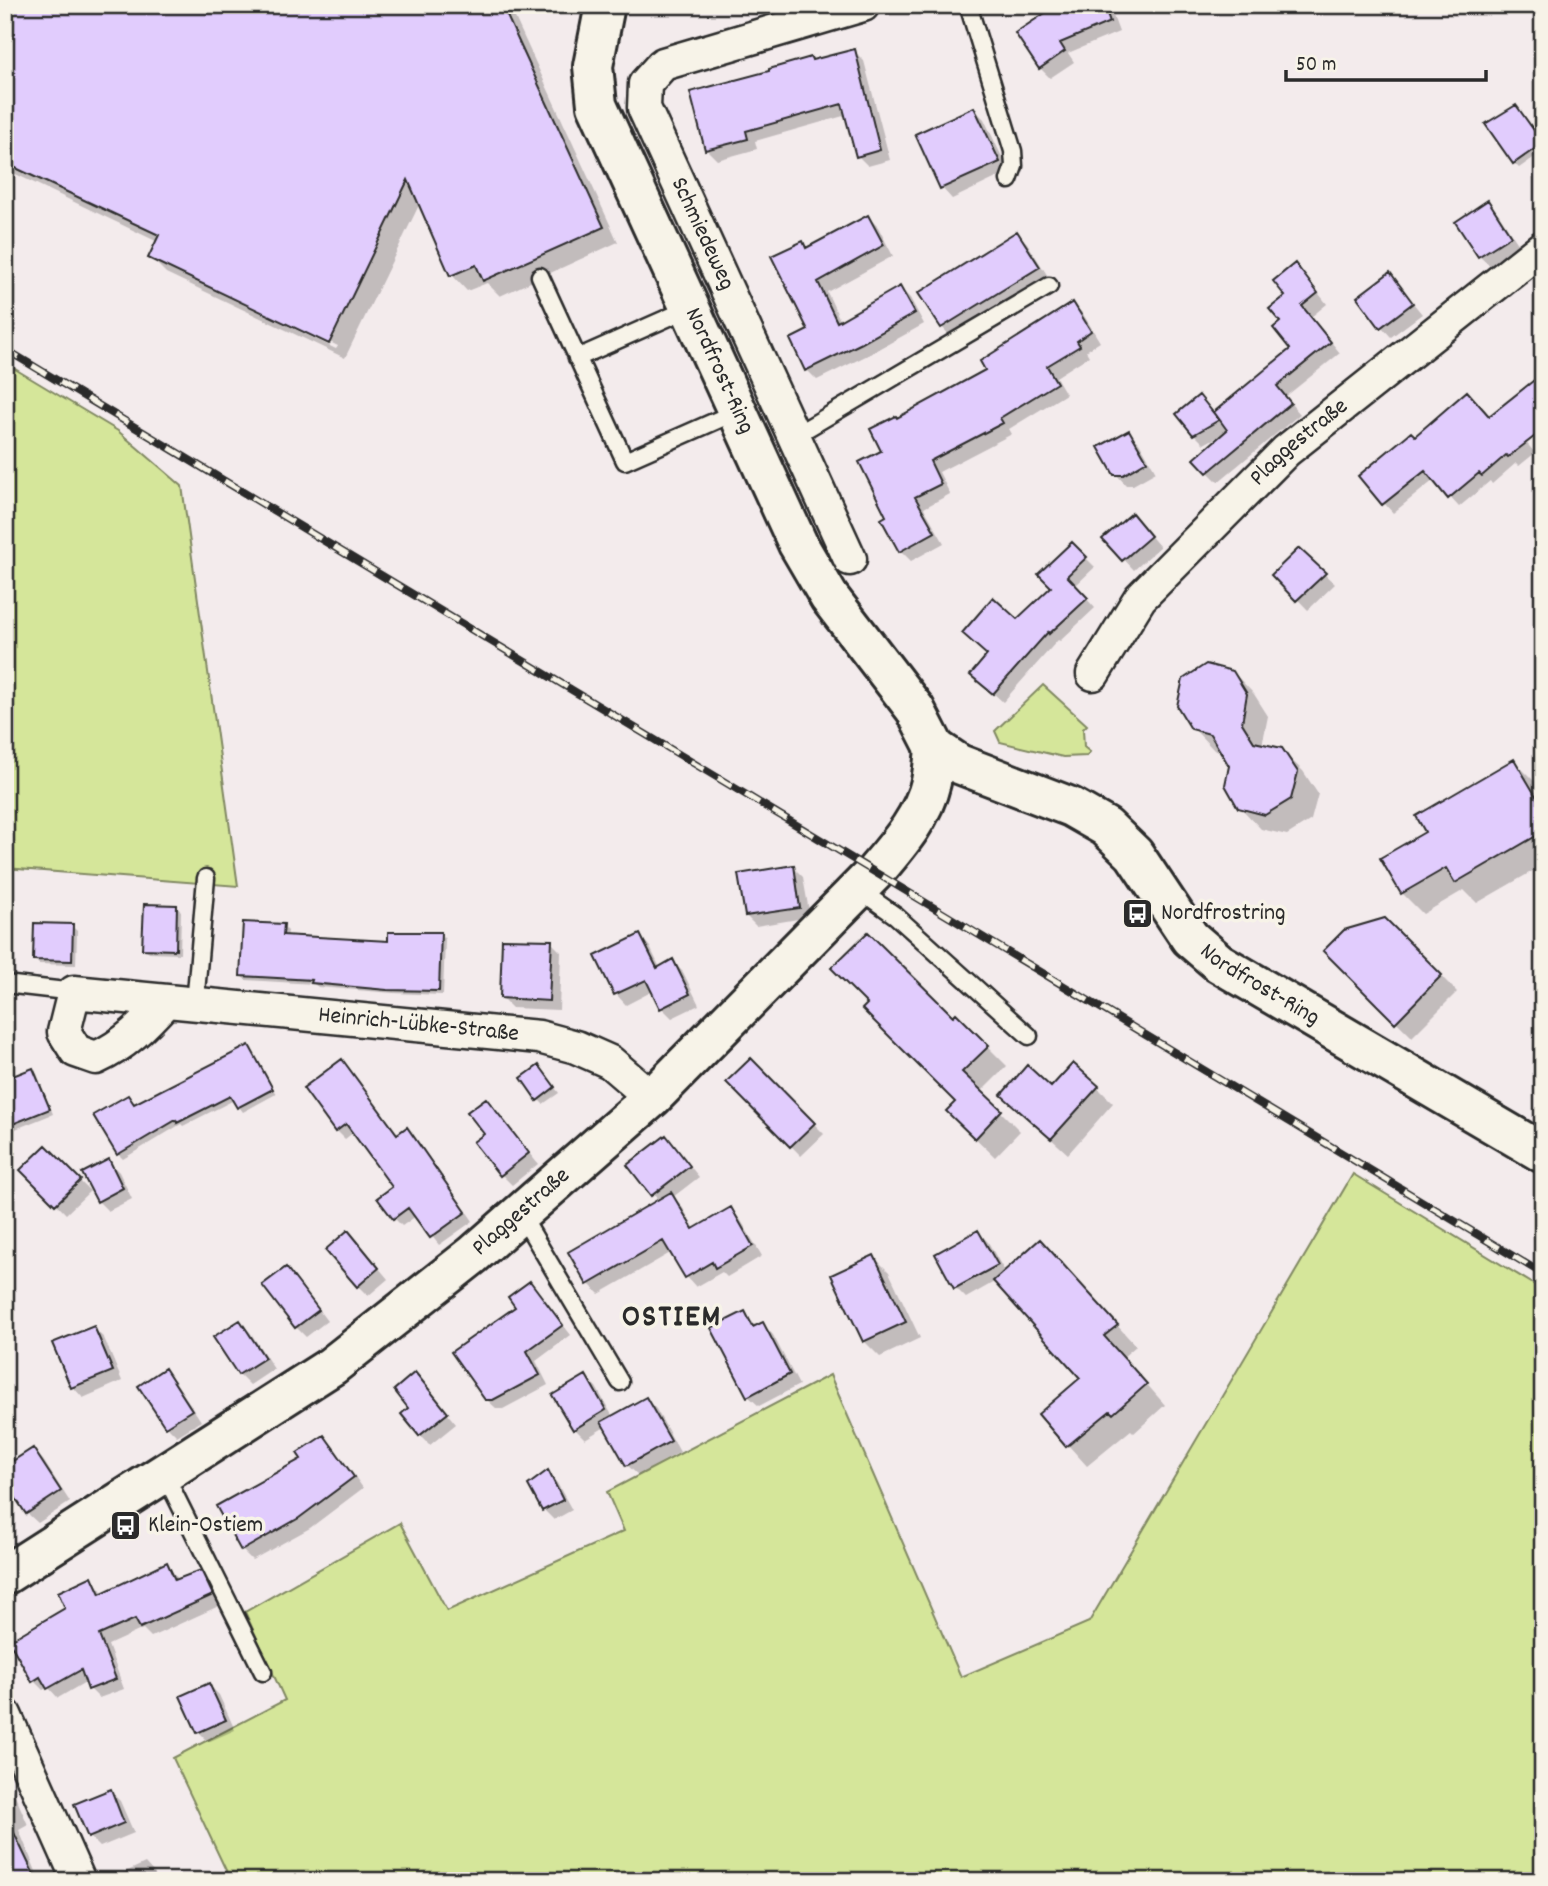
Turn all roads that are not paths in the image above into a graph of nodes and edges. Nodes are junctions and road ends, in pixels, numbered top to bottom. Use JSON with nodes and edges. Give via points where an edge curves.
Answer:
{"nodes":[{"id":1,"x":606,"y":5,"type":"edge"},
{"id":2,"x":863,"y":5,"type":"edge"},
{"id":3,"x":968,"y":5,"type":"edge"},
{"id":4,"x":821,"y":11,"type":"edge"},
{"id":5,"x":1009,"y":180,"type":"dead end"},
{"id":6,"x":1543,"y":247,"type":"edge"},
{"id":7,"x":540,"y":276,"type":"dead end"},
{"id":8,"x":1049,"y":286,"type":"dead end"},
{"id":9,"x":690,"y":308,"type":"junction"},
{"id":10,"x":578,"y":358,"type":"junction"},
{"id":11,"x":738,"y":411,"type":"junction"},
{"id":12,"x":794,"y":436,"type":"junction"},
{"id":13,"x":850,"y":559,"type":"dead end"},
{"id":14,"x":1093,"y":674,"type":"dead end"},
{"id":15,"x":935,"y":748,"type":"junction"},
{"id":16,"x":206,"y":878,"type":"dead end"},
{"id":17,"x":858,"y":889,"type":"junction"},
{"id":18,"x":5,"y":985,"type":"edge"},
{"id":19,"x":74,"y":992,"type":"junction"},
{"id":20,"x":181,"y":1002,"type":"junction"},
{"id":21,"x":1029,"y":1036,"type":"dead end"},
{"id":22,"x":652,"y":1098,"type":"junction"},
{"id":23,"x":1543,"y":1153,"type":"edge"},
{"id":24,"x":520,"y":1213,"type":"junction"},
{"id":25,"x":620,"y":1382,"type":"dead end"},
{"id":26,"x":164,"y":1473,"type":"junction"},
{"id":27,"x":5,"y":1575,"type":"edge"},
{"id":28,"x":263,"y":1672,"type":"dead end"},
{"id":29,"x":5,"y":1715,"type":"edge"},
{"id":30,"x":79,"y":1881,"type":"edge"}],
"edges":[{"from":1,"to":9,"type":"street","name":"Nordfrost-Ring","via":[[593,66],[597,105]]},
{"from":2,"to":4,"type":"street","name":"Schmiedeweg"},
{"from":3,"to":5,"type":"lane","via":[[1013,151]]},
{"from":4,"to":12,"type":"street","name":"Schmiedeweg","via":[[663,64],[645,84],[644,108]]},
{"from":6,"to":14,"type":"street","name":"Plaggestraße","via":[[1286,451],[1140,598]]},
{"from":7,"to":10,"type":"lane"},
{"from":8,"to":12,"type":"lane"},
{"from":9,"to":10,"type":"lane"},
{"from":9,"to":11,"type":"street","name":"Nordfrost-Ring"},
{"from":10,"to":11,"type":"lane","via":[[625,461]]},
{"from":11,"to":15,"type":"street","name":"Nordfrost-Ring","via":[[798,544],[829,597],[915,709]]},
{"from":12,"to":13,"type":"street","name":"Schmiedeweg"},
{"from":15,"to":17,"type":"street","name":"Plaggestraße","via":[[931,783],[920,811],[905,836]]},
{"from":15,"to":23,"type":"street","name":"Nordfrost-Ring","via":[[959,764],[1070,807],[1106,827],[1134,854],[1190,938],[1219,963]]},
{"from":16,"to":20,"type":"lane"},
{"from":17,"to":21,"type":"lane","via":[[896,916]]},
{"from":17,"to":22,"type":"street","name":"Plaggestraße"},
{"from":18,"to":19,"type":"lane","name":"Heinrich-Lübke-Straße"},
{"from":19,"to":20,"type":"street","name":"Heinrich-Lübke-Straße"},
{"from":19,"to":20,"type":"street","via":[[64,1032],[76,1051],[96,1058],[115,1050]]},
{"from":20,"to":22,"type":"street","name":"Heinrich-Lübke-Straße","via":[[539,1037],[610,1062]]},
{"from":22,"to":24,"type":"street","name":"Plaggestraße"},
{"from":24,"to":25,"type":"lane"},
{"from":24,"to":26,"type":"street","name":"Plaggestraße","via":[[332,1366]]},
{"from":26,"to":27,"type":"street","name":"Plaggestraße"},
{"from":26,"to":28,"type":"lane"},
{"from":29,"to":30,"type":"street"}]}
